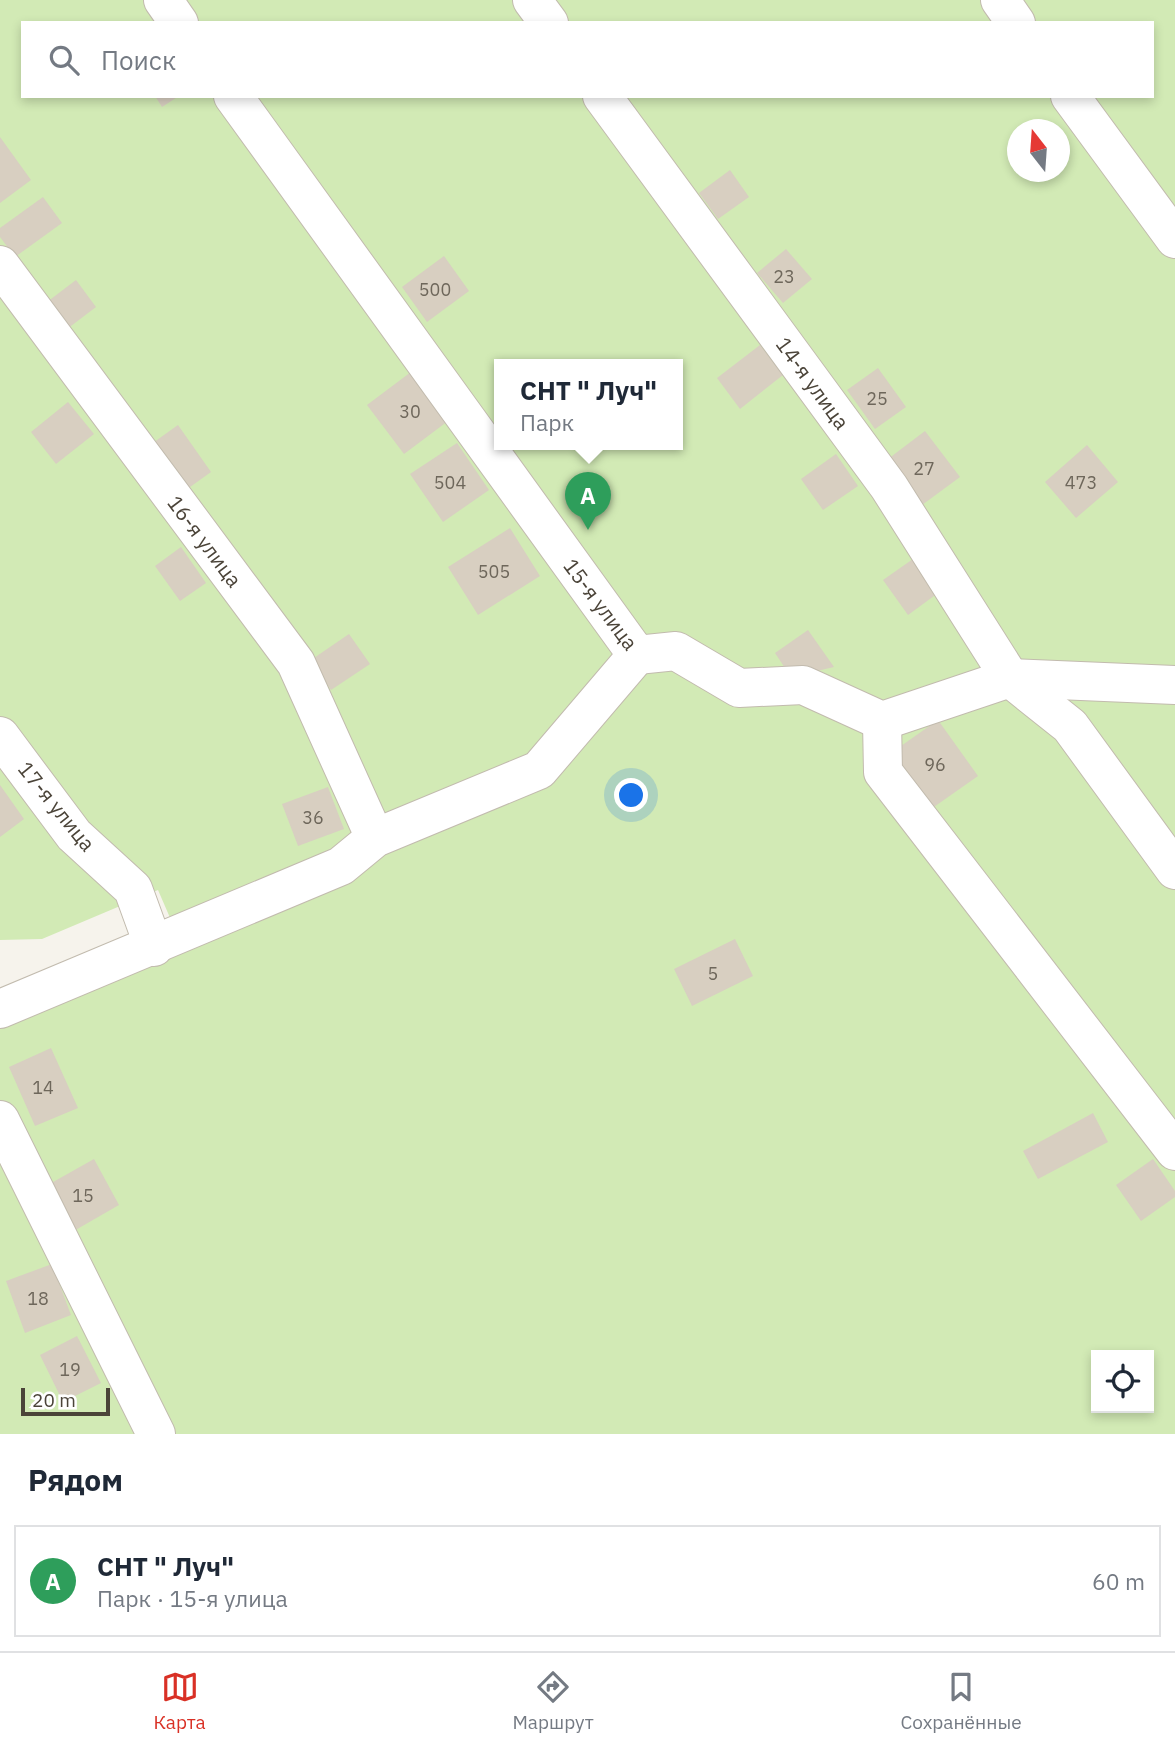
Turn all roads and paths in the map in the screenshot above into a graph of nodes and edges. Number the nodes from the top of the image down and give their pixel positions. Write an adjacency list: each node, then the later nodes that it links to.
1 (163, 0): 4 (street)
2 (532, 0): 5 (street)
3 (1000, 0): 6 (street)
4 (178, 21)
5 (548, 21)
6 (1015, 21)
7 (234, 98): 12 (street, 15-я улица)
8 (604, 98): 13 (street, 14-я улица)
9 (1071, 98): 10 (street)
10 (1175, 239)
11 (0, 265): 17 (street, 16-я улица)
12 (637, 655): 15 (street, 15-я улица); 17 (street)
13 (1010, 678): 14 (street); 15 (street); 18 (street, 14-я улица)
14 (1175, 685)
15 (882, 721): 22 (street)
16 (0, 736): 19 (street, 17-я улица)
17 (375, 838): 19 (street)
18 (1175, 870)
19 (154, 947): 20 (street)
20 (7, 1010)
21 (0, 1120): 23 (street)
22 (1175, 1151)
23 (156, 1434)

